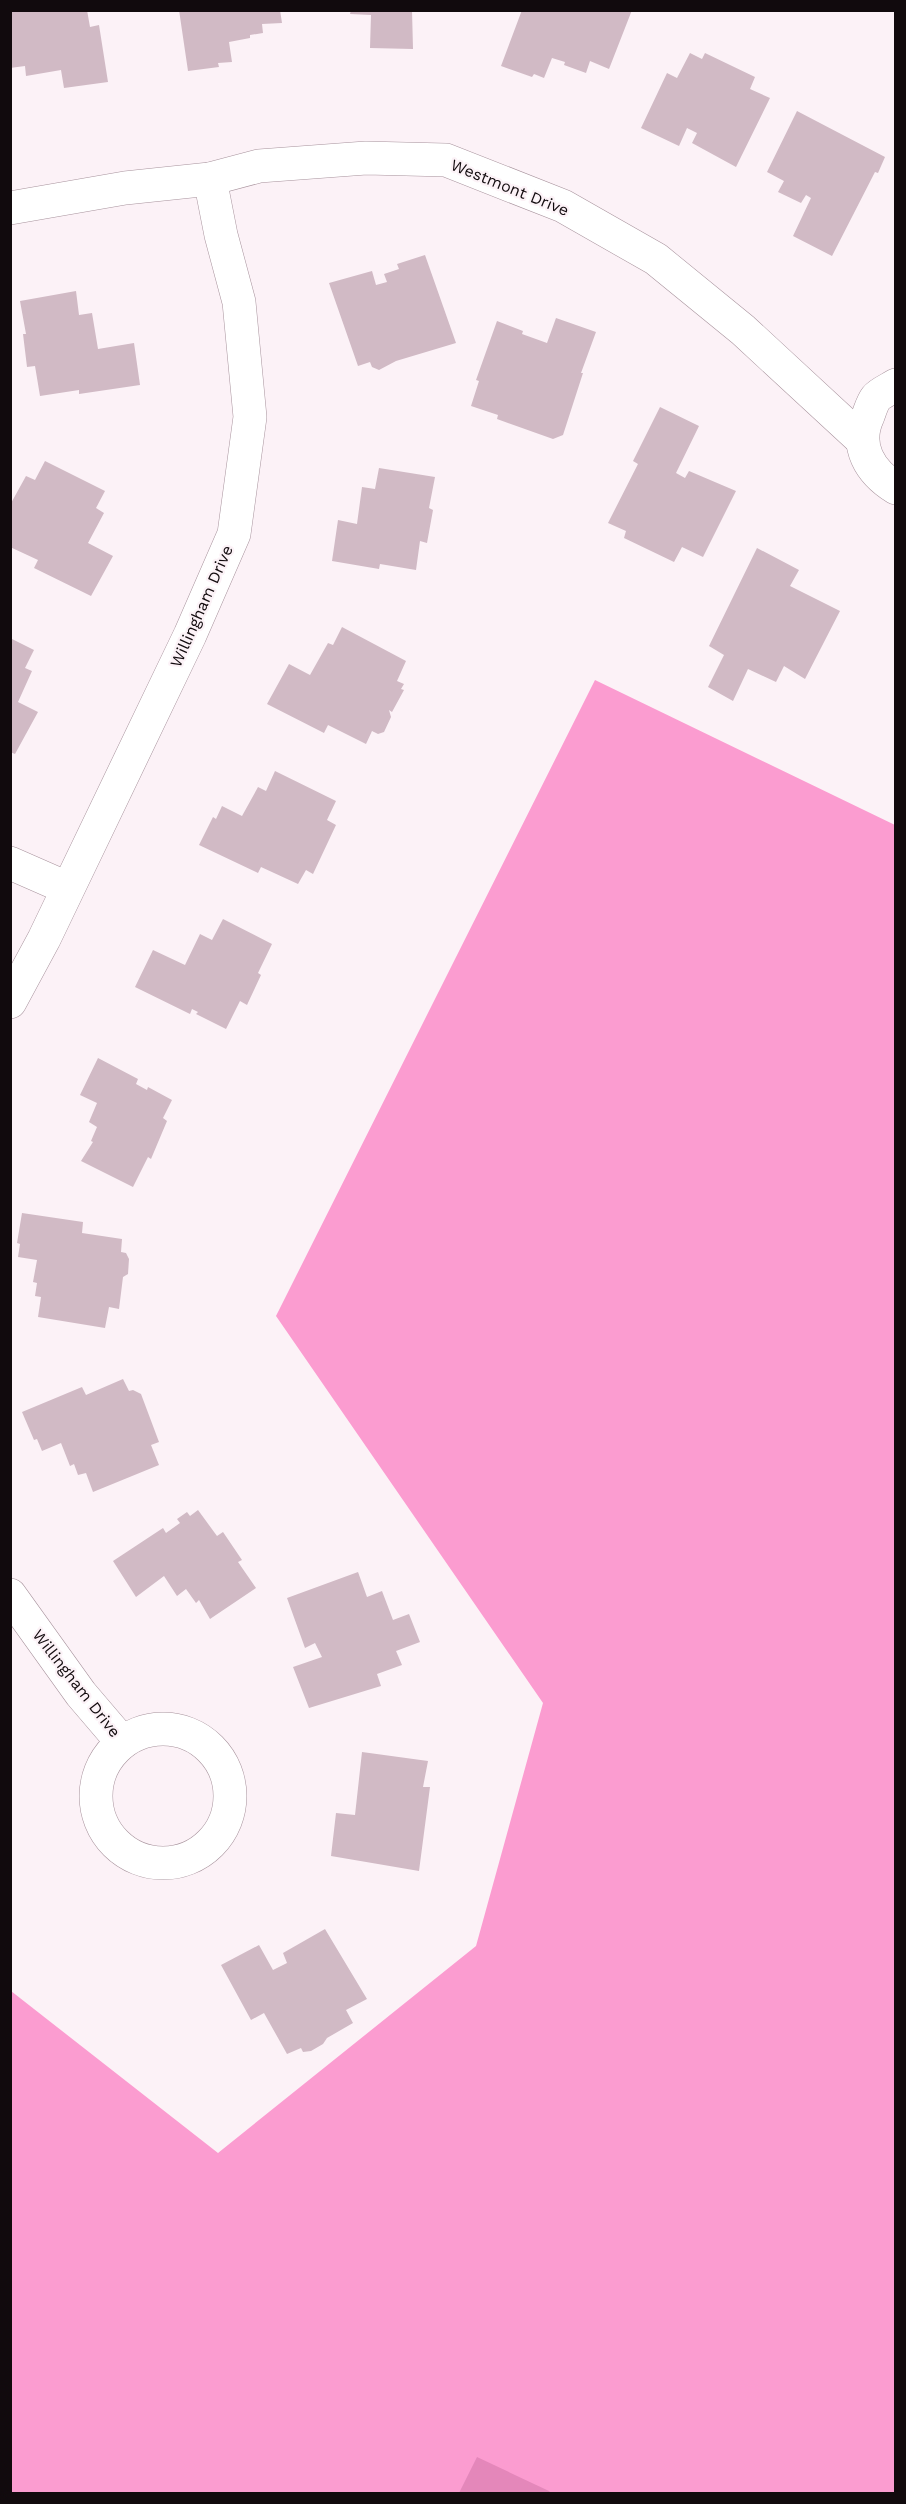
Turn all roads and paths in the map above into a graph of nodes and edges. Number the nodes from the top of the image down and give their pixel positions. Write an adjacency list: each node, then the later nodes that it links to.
1 (210, 179): 2 (street, Westmont Drive); 4 (street, Westmont Drive); 7 (street, Willingham Drive)
2 (10, 208)
3 (896, 385): 4 (street)
4 (862, 440): 5 (street, Westmont Drive)
5 (896, 488)
6 (10, 863): 7 (street)
7 (67, 888): 8 (street, Willingham Drive)
8 (10, 1002)
9 (10, 1595): 10 (street, Willingham Drive)
10 (122, 1742): 10 (street, Willingham Drive)

